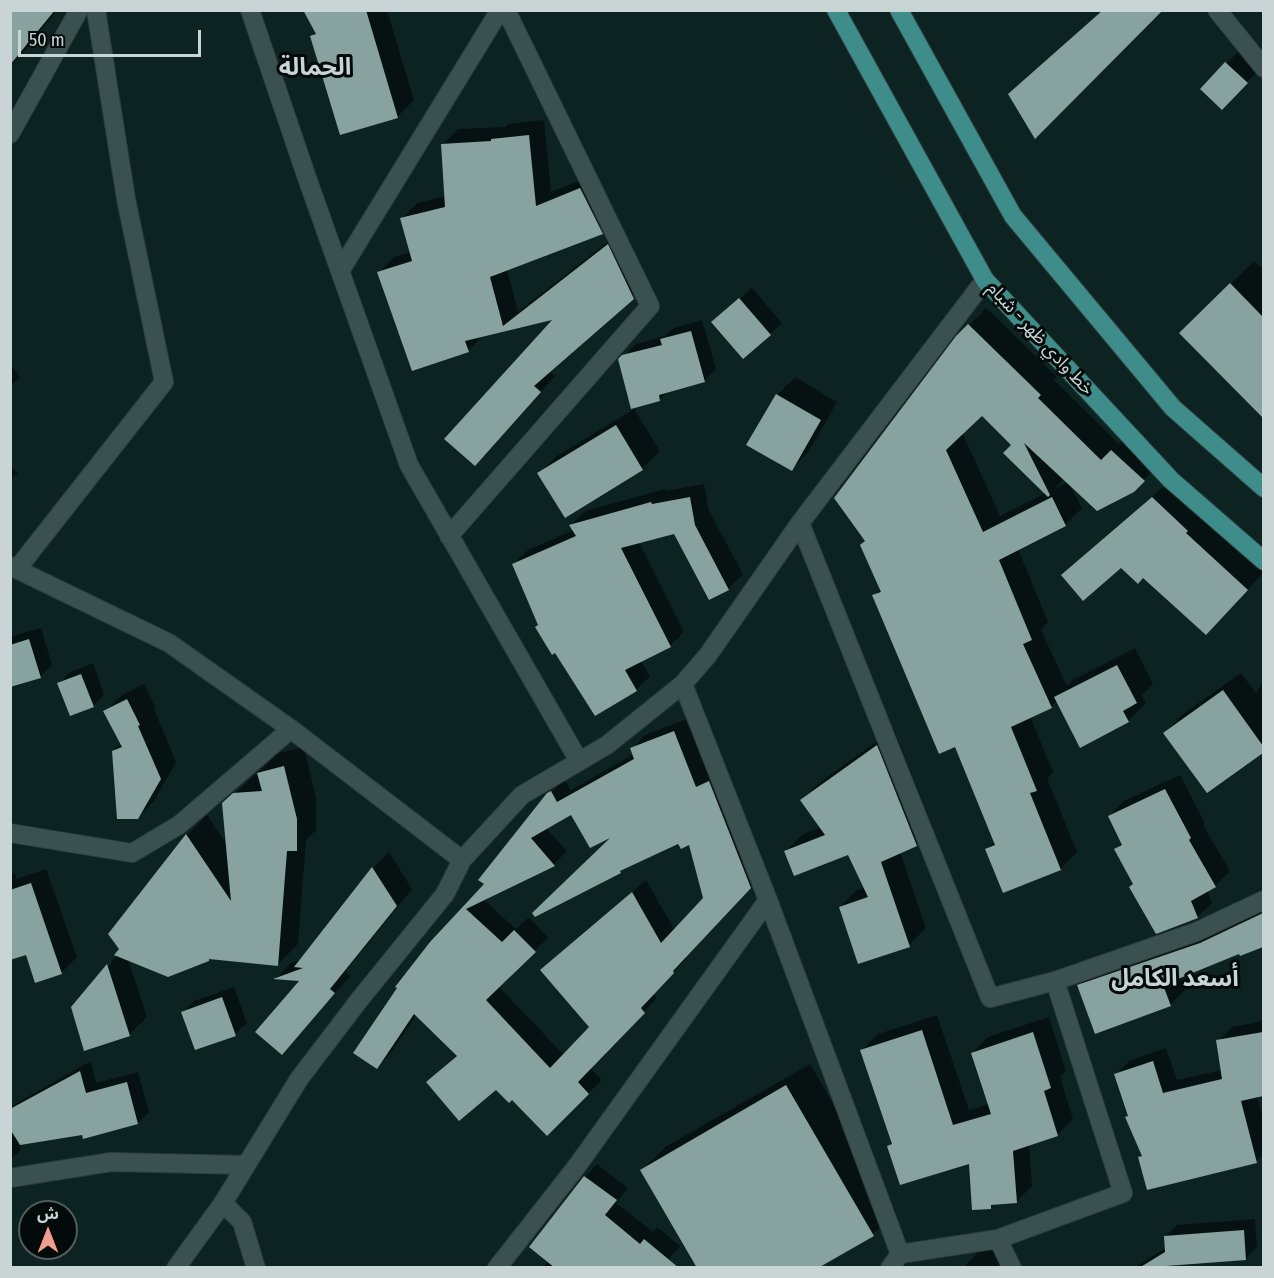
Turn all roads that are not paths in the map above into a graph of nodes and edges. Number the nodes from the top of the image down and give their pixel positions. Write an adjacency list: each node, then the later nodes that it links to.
1 (79, 10): 10 (street)
2 (96, 10): 17 (street)
3 (250, 10): 11 (street)
4 (500, 10): 11 (street)
5 (506, 10): 15 (street)
6 (836, 10): 12 (main road, خط وادي ظهر - شبام)
7 (899, 10): 13 (main road)
8 (1217, 10): 9 (street)
9 (1263, 68)
10 (10, 134)
11 (340, 271): 15 (street)
12 (985, 280): 14 (street); 16 (main road, خط وادي ظهر - شبام)
13 (1263, 488)
14 (801, 523): 18 (street); 25 (street)
15 (449, 536): 20 (street)
16 (1263, 561)
17 (14, 568): 19 (street)
18 (683, 684): 20 (street); 23 (street)
19 (291, 729): 21 (street); 22 (street)
20 (579, 761): 22 (street)
21 (10, 833)
22 (462, 860): 26 (street)
23 (768, 900): 30 (street); 33 (street)
24 (1263, 902): 25 (street)
25 (1056, 981): 29 (street)
26 (245, 1165): 27 (street); 28 (street)
27 (10, 1178)
28 (223, 1203): 31 (street); 32 (street)
29 (998, 1239): 30 (street); 34 (street)
30 (895, 1261)
31 (176, 1268)
32 (256, 1268)
33 (497, 1268)
34 (1012, 1268)

